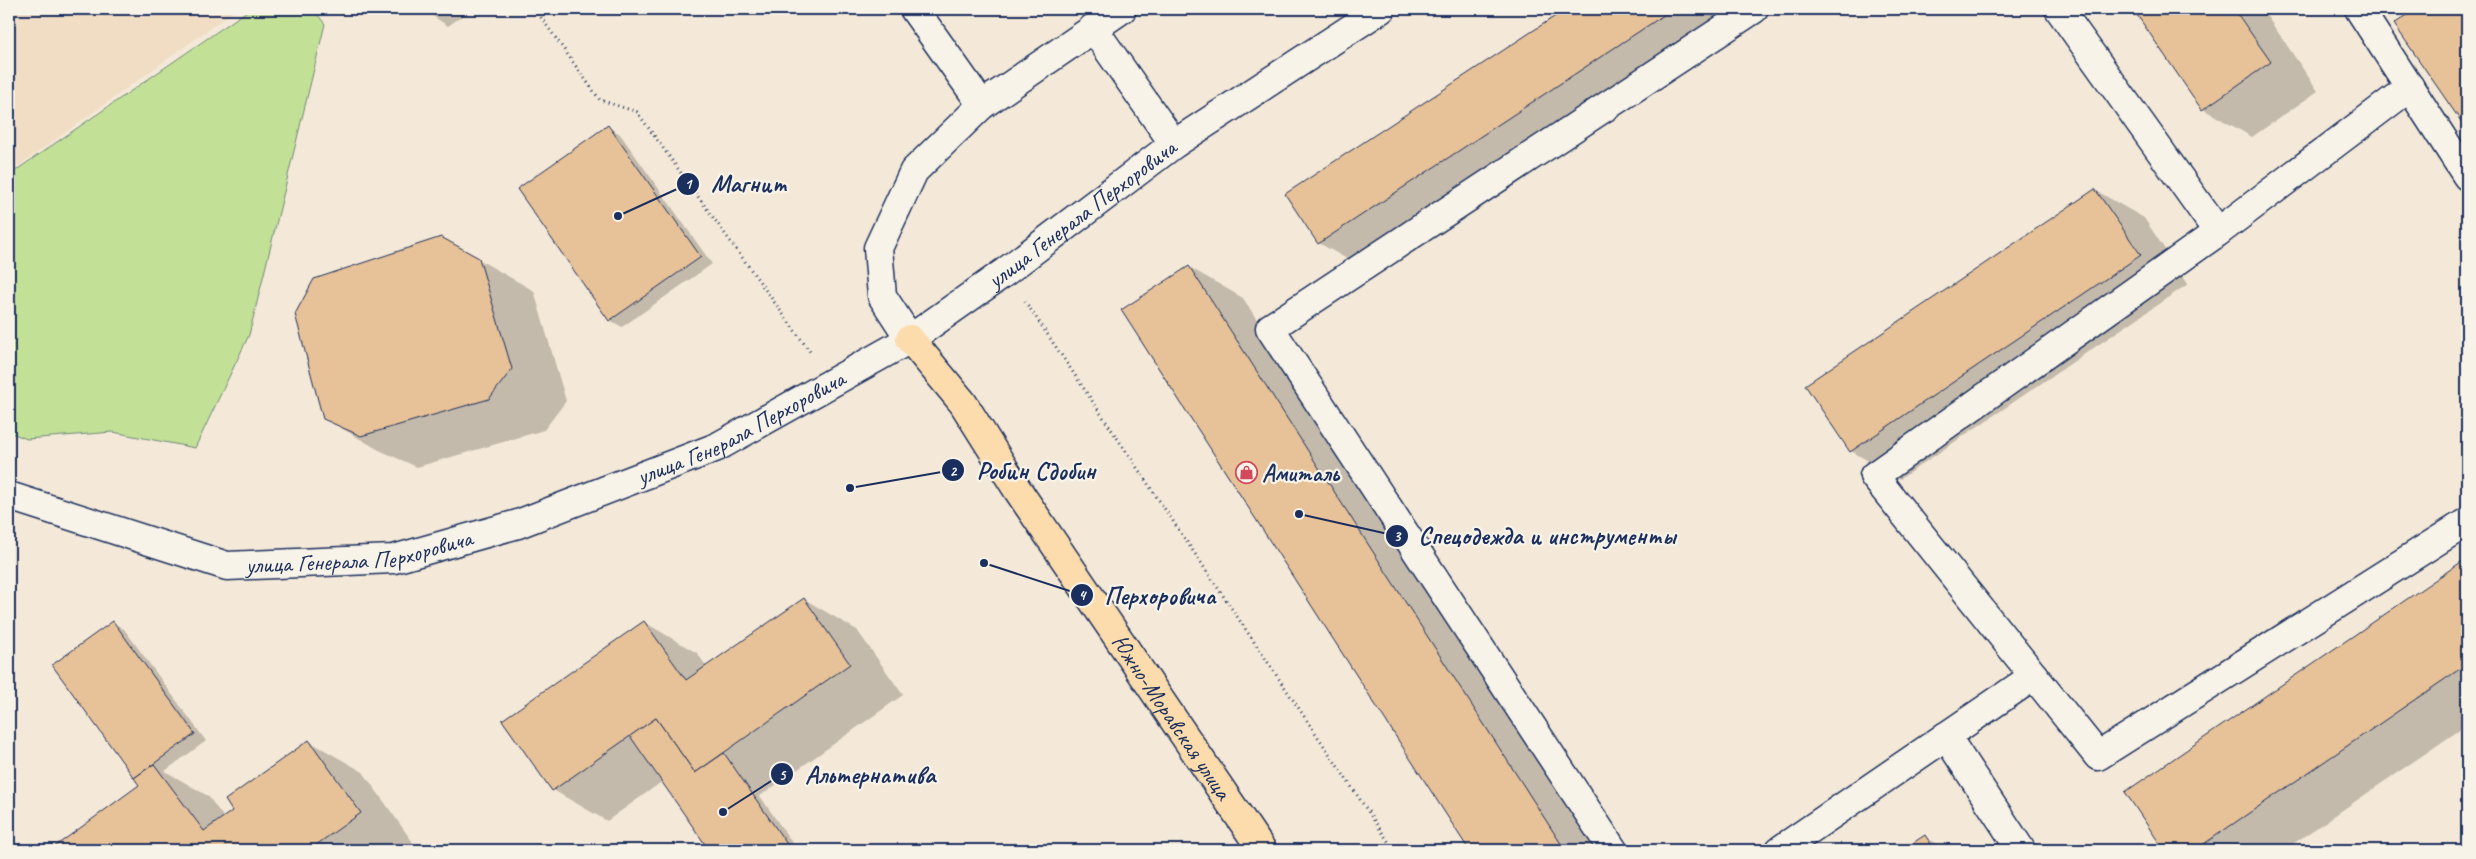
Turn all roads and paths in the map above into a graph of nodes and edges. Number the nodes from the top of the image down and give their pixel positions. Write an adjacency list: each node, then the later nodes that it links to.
1 (535, 9): 16 (path)
2 (914, 9): 10 (street)
3 (1122, 9): 8 (street)
4 (1381, 9): 11 (street, улица Генерала Перхоровича)
5 (1754, 9): 23 (street)
6 (2059, 9): 13 (street)
7 (2359, 9): 9 (street)
8 (1093, 28): 10 (street); 11 (street)
9 (2410, 88): 12 (street); 13 (street)
10 (982, 105): 15 (street)
11 (1174, 144): 14 (street, улица Генерала Перхоровича)
12 (2467, 176)
13 (2218, 232): 19 (street)
14 (1005, 272): 15 (street, улица Генерала Перхоровича); 22 (path)
15 (910, 339): 16 (street, улица Генерала Перхоровича); 21 (main road, Южно-Моравская улица)
16 (832, 381): 17 (street, улица Генерала Перхоровича)
17 (9, 496)
18 (2467, 522): 19 (street)
19 (2034, 676): 20 (street)
20 (1946, 736): 24 (street); 25 (street)
21 (1262, 850)
22 (1394, 850)
23 (1613, 850)
24 (1780, 850)
25 (2021, 850)

